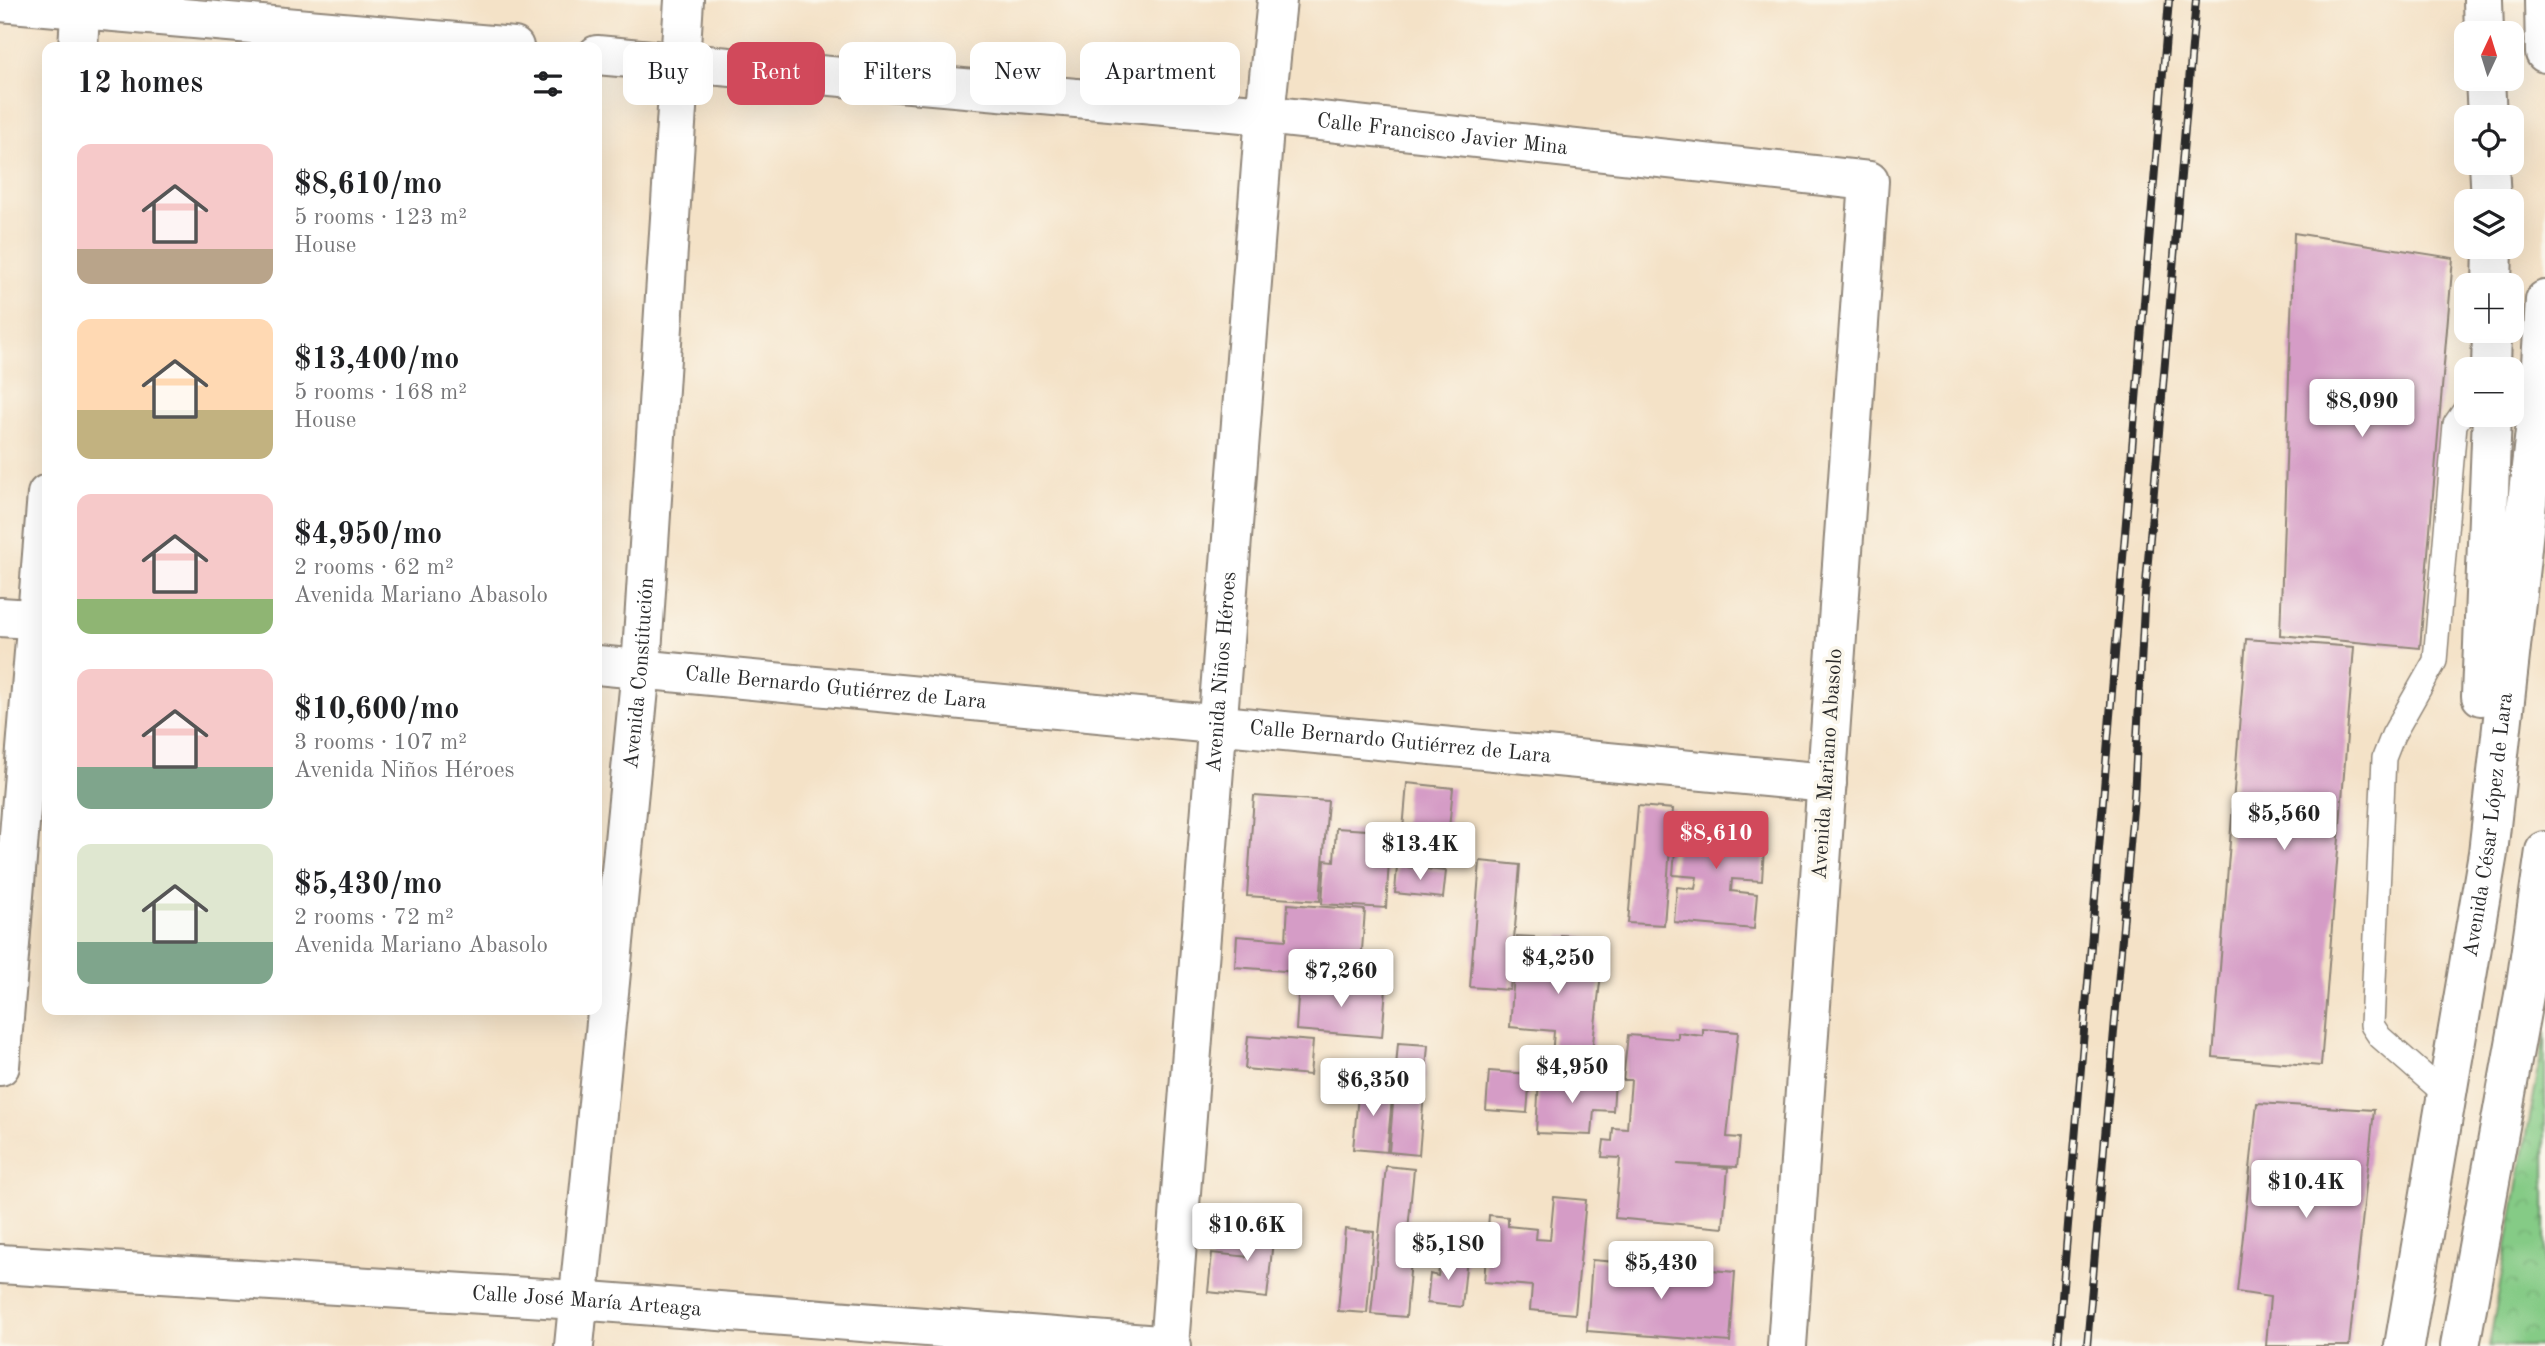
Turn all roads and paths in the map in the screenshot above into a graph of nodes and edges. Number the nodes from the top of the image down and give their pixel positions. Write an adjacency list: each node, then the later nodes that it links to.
1 (684, 0): 10 (street, Avenida Constitución)
2 (1277, 0): 16 (street, Avenida Niños Héroes)
3 (2483, 0): 7 (street)
4 (2544, 0): 11 (street)
5 (0, 2): 6 (street)
6 (80, 5): 8 (street); 9 (street)
7 (2484, 21)
8 (78, 42)
9 (462, 42)
10 (681, 42)
11 (2545, 53)
12 (602, 55): 13 (street, Calle Francisco Javier Mina)
13 (623, 57)
14 (713, 65): 16 (street, Calle Francisco Javier Mina)
15 (676, 105): 25 (street, Avenida Constitución)
16 (1265, 115): 17 (street, Calle Francisco Javier Mina); 26 (street, Avenida Niños Héroes)
17 (1869, 181): 28 (street, Avenida Mariano Abasolo)
18 (2545, 300): 27 (street, Avenida César López de Lara)
19 (2455, 427): 31 (lane)
20 (2491, 427): 27 (street)
21 (0, 617): 22 (street)
22 (42, 620)
23 (42, 630): 30 (street)
24 (602, 665): 25 (street, Calle Bernardo Gutiérrez de Lara)
25 (641, 669): 26 (street, Calle Bernardo Gutiérrez de Lara); 33 (street, Avenida Constitución)
26 (1216, 726): 28 (street, Calle Bernardo Gutiérrez de Lara); 35 (street, Avenida Niños Héroes)
27 (2497, 780): 31 (street, Avenida César López de Lara)
28 (1827, 783): 36 (street, Avenida Mariano Abasolo)
29 (2545, 851): 38 (street)
30 (0, 1066)
31 (2446, 1095): 37 (street, Avenida César López de Lara)
32 (0, 1264): 33 (street, Calle José María Arteaga)
33 (577, 1300): 34 (street, Avenida Constitución); 35 (street, Calle José María Arteaga)
34 (574, 1346)
35 (1170, 1346)
36 (1787, 1346)
37 (2404, 1346)
38 (2460, 1346)

